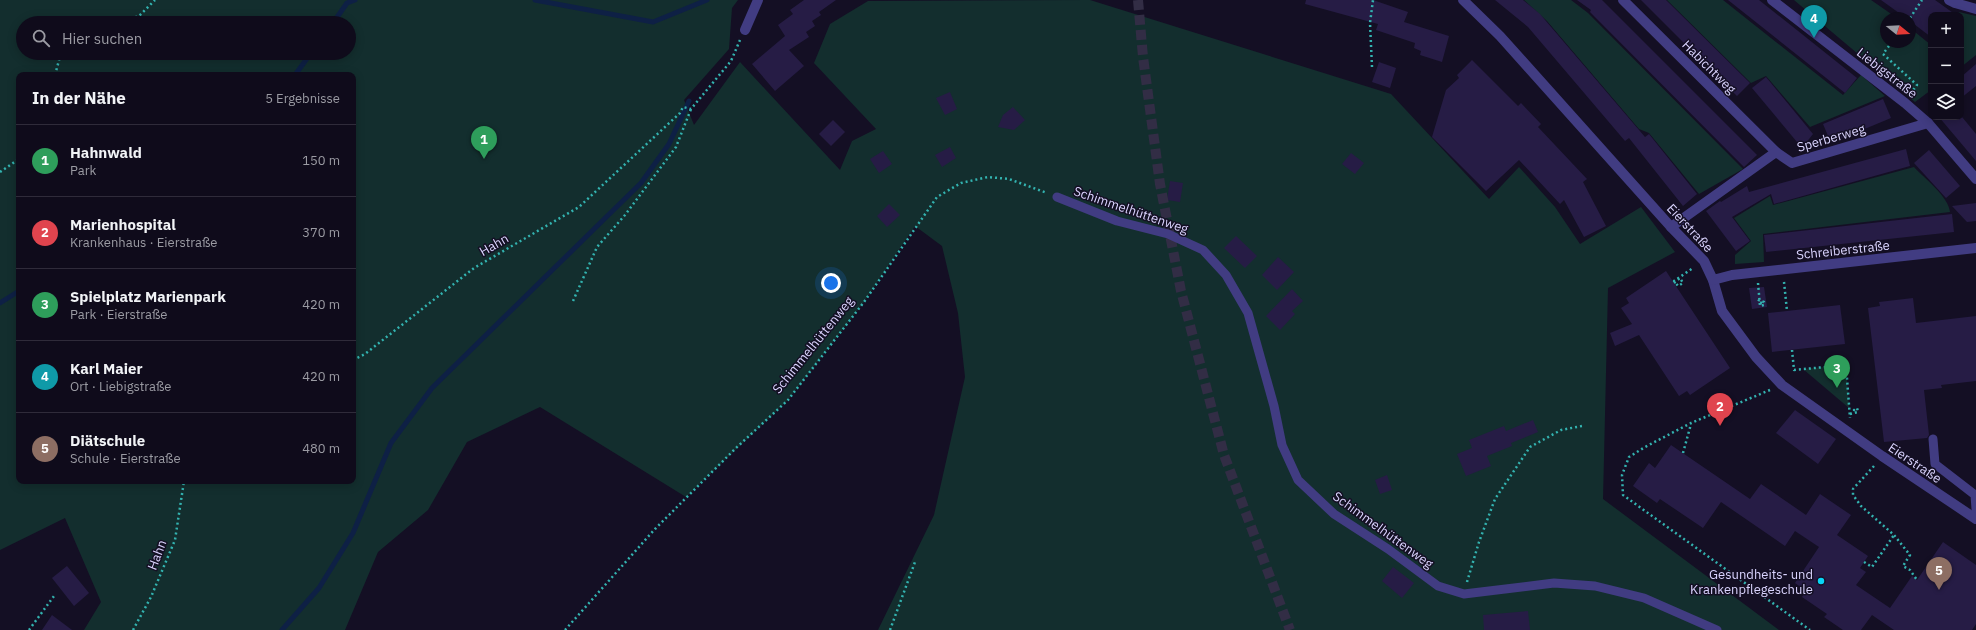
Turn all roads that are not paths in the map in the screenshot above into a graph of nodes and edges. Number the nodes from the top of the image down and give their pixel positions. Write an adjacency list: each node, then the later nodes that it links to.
1 (758, 0): 7 (street)
2 (1463, 0): 12 (street, Eierstraße)
3 (1623, 0): 9 (street, Habichtweg)
4 (1772, 0): 8 (street, Liebigstraße)
5 (1949, 0): 6 (street)
6 (1976, 8)
7 (745, 30)
8 (1928, 123): 9 (street, Sperberweg); 10 (street, Liebigstraße)
9 (1776, 152): 12 (street)
10 (1976, 179)
11 (1057, 197): 18 (lane, Schimmelhüttenweg)
12 (1671, 227): 14 (street, Eierstraße)
13 (1976, 248): 14 (street, Schreiberstraße)
14 (1713, 280): 17 (street, Eierstraße)
15 (1933, 439): 16 (lane)
16 (1976, 509)
17 (1976, 519)
18 (1717, 630)

